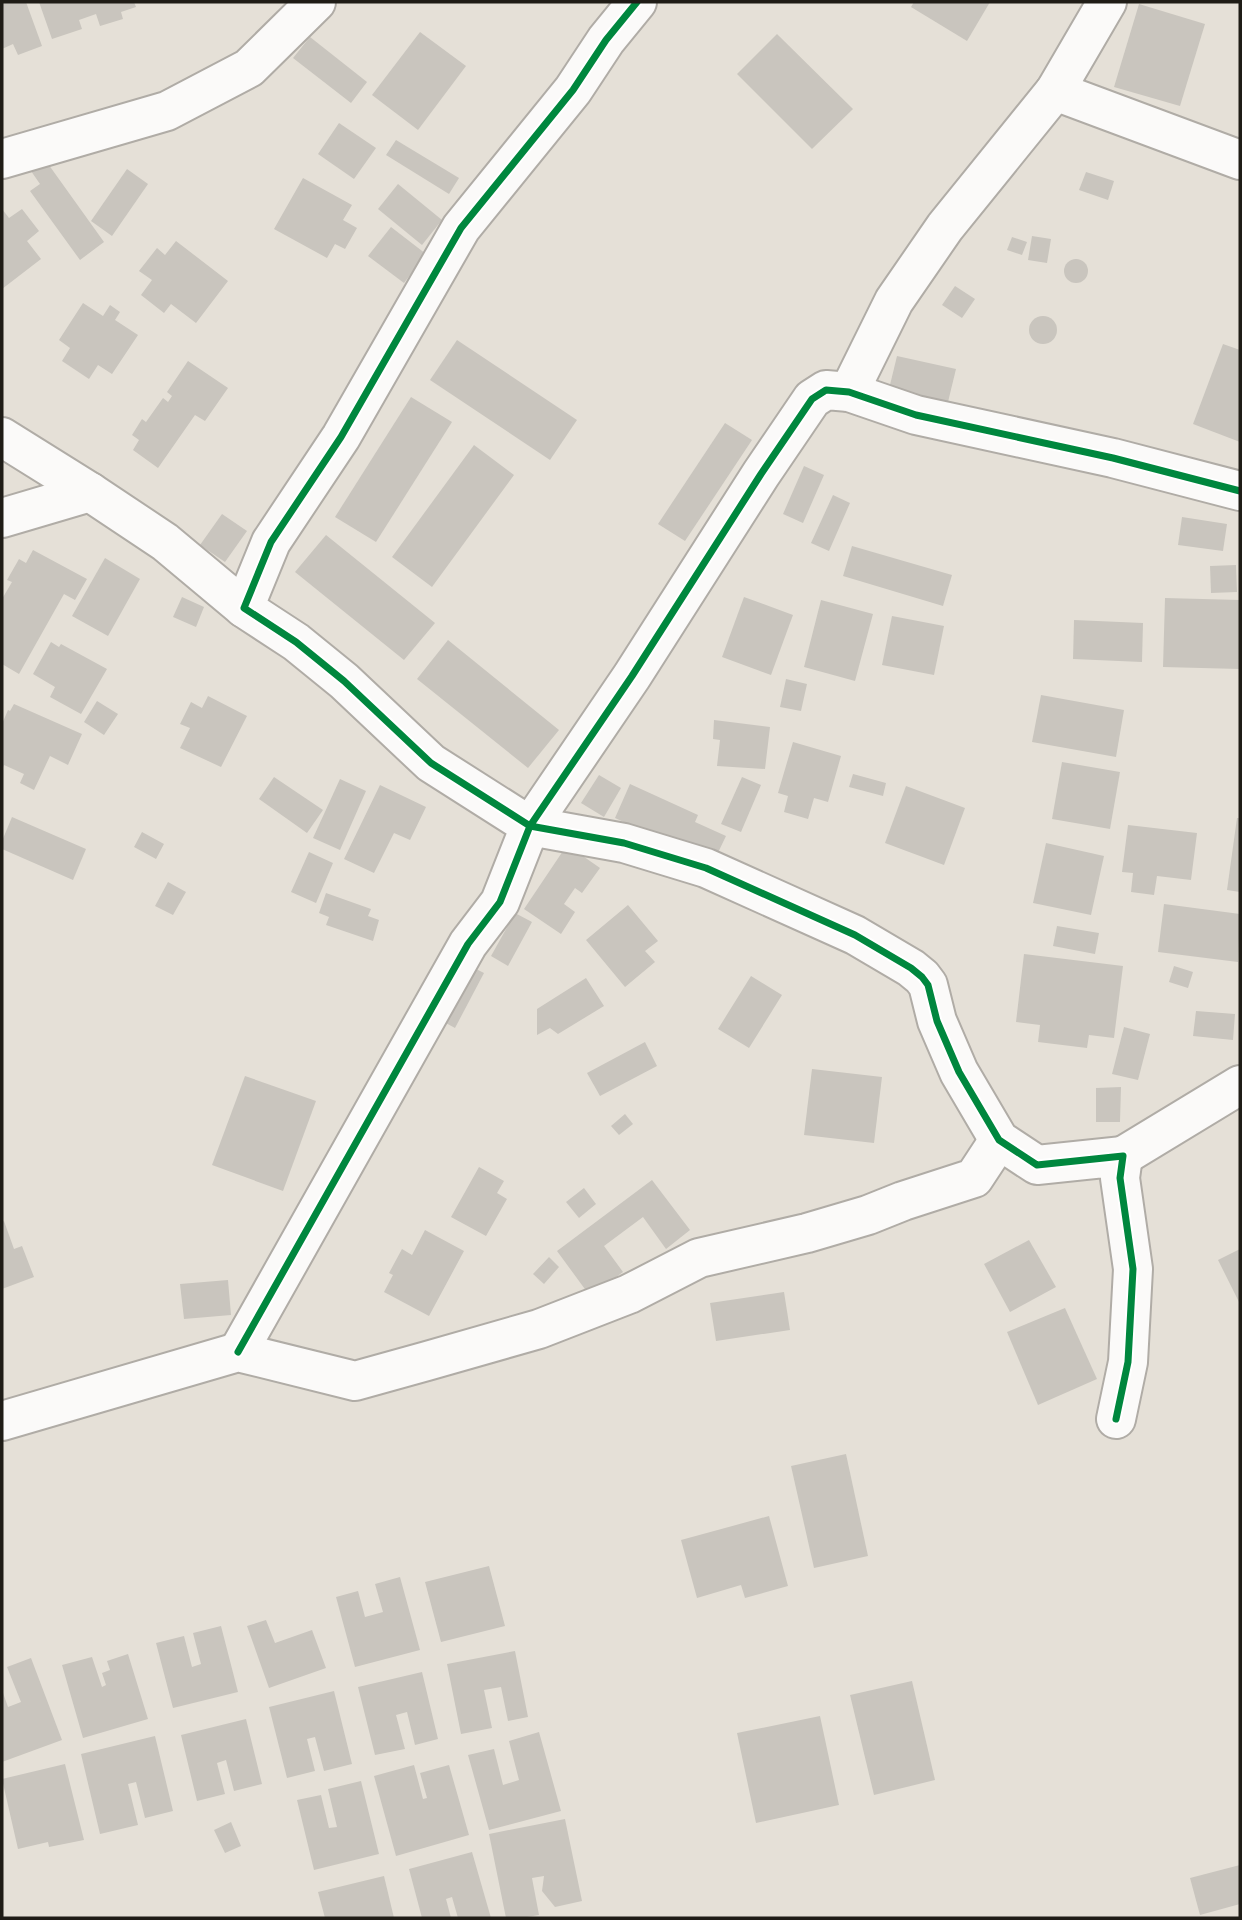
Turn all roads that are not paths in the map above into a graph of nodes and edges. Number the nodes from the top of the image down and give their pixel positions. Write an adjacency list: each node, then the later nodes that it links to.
1 (316, 2): 5 (street)
2 (637, 2): 12 (street)
3 (1107, 2): 4 (street)
4 (1055, 91): 6 (street); 7 (street)
5 (2, 159)
6 (1240, 160)
7 (849, 392): 9 (street); 13 (street)
8 (2, 437): 10 (street)
9 (1240, 491)
10 (90, 492): 11 (street); 12 (street)
11 (2, 517)
12 (244, 608): 13 (street)
13 (530, 826): 15 (street); 17 (street)
14 (1240, 1085): 16 (street)
15 (999, 1140): 16 (street); 17 (street)
16 (1123, 1156): 18 (street)
17 (238, 1352): 19 (street)
18 (1116, 1419)
19 (2, 1421)

